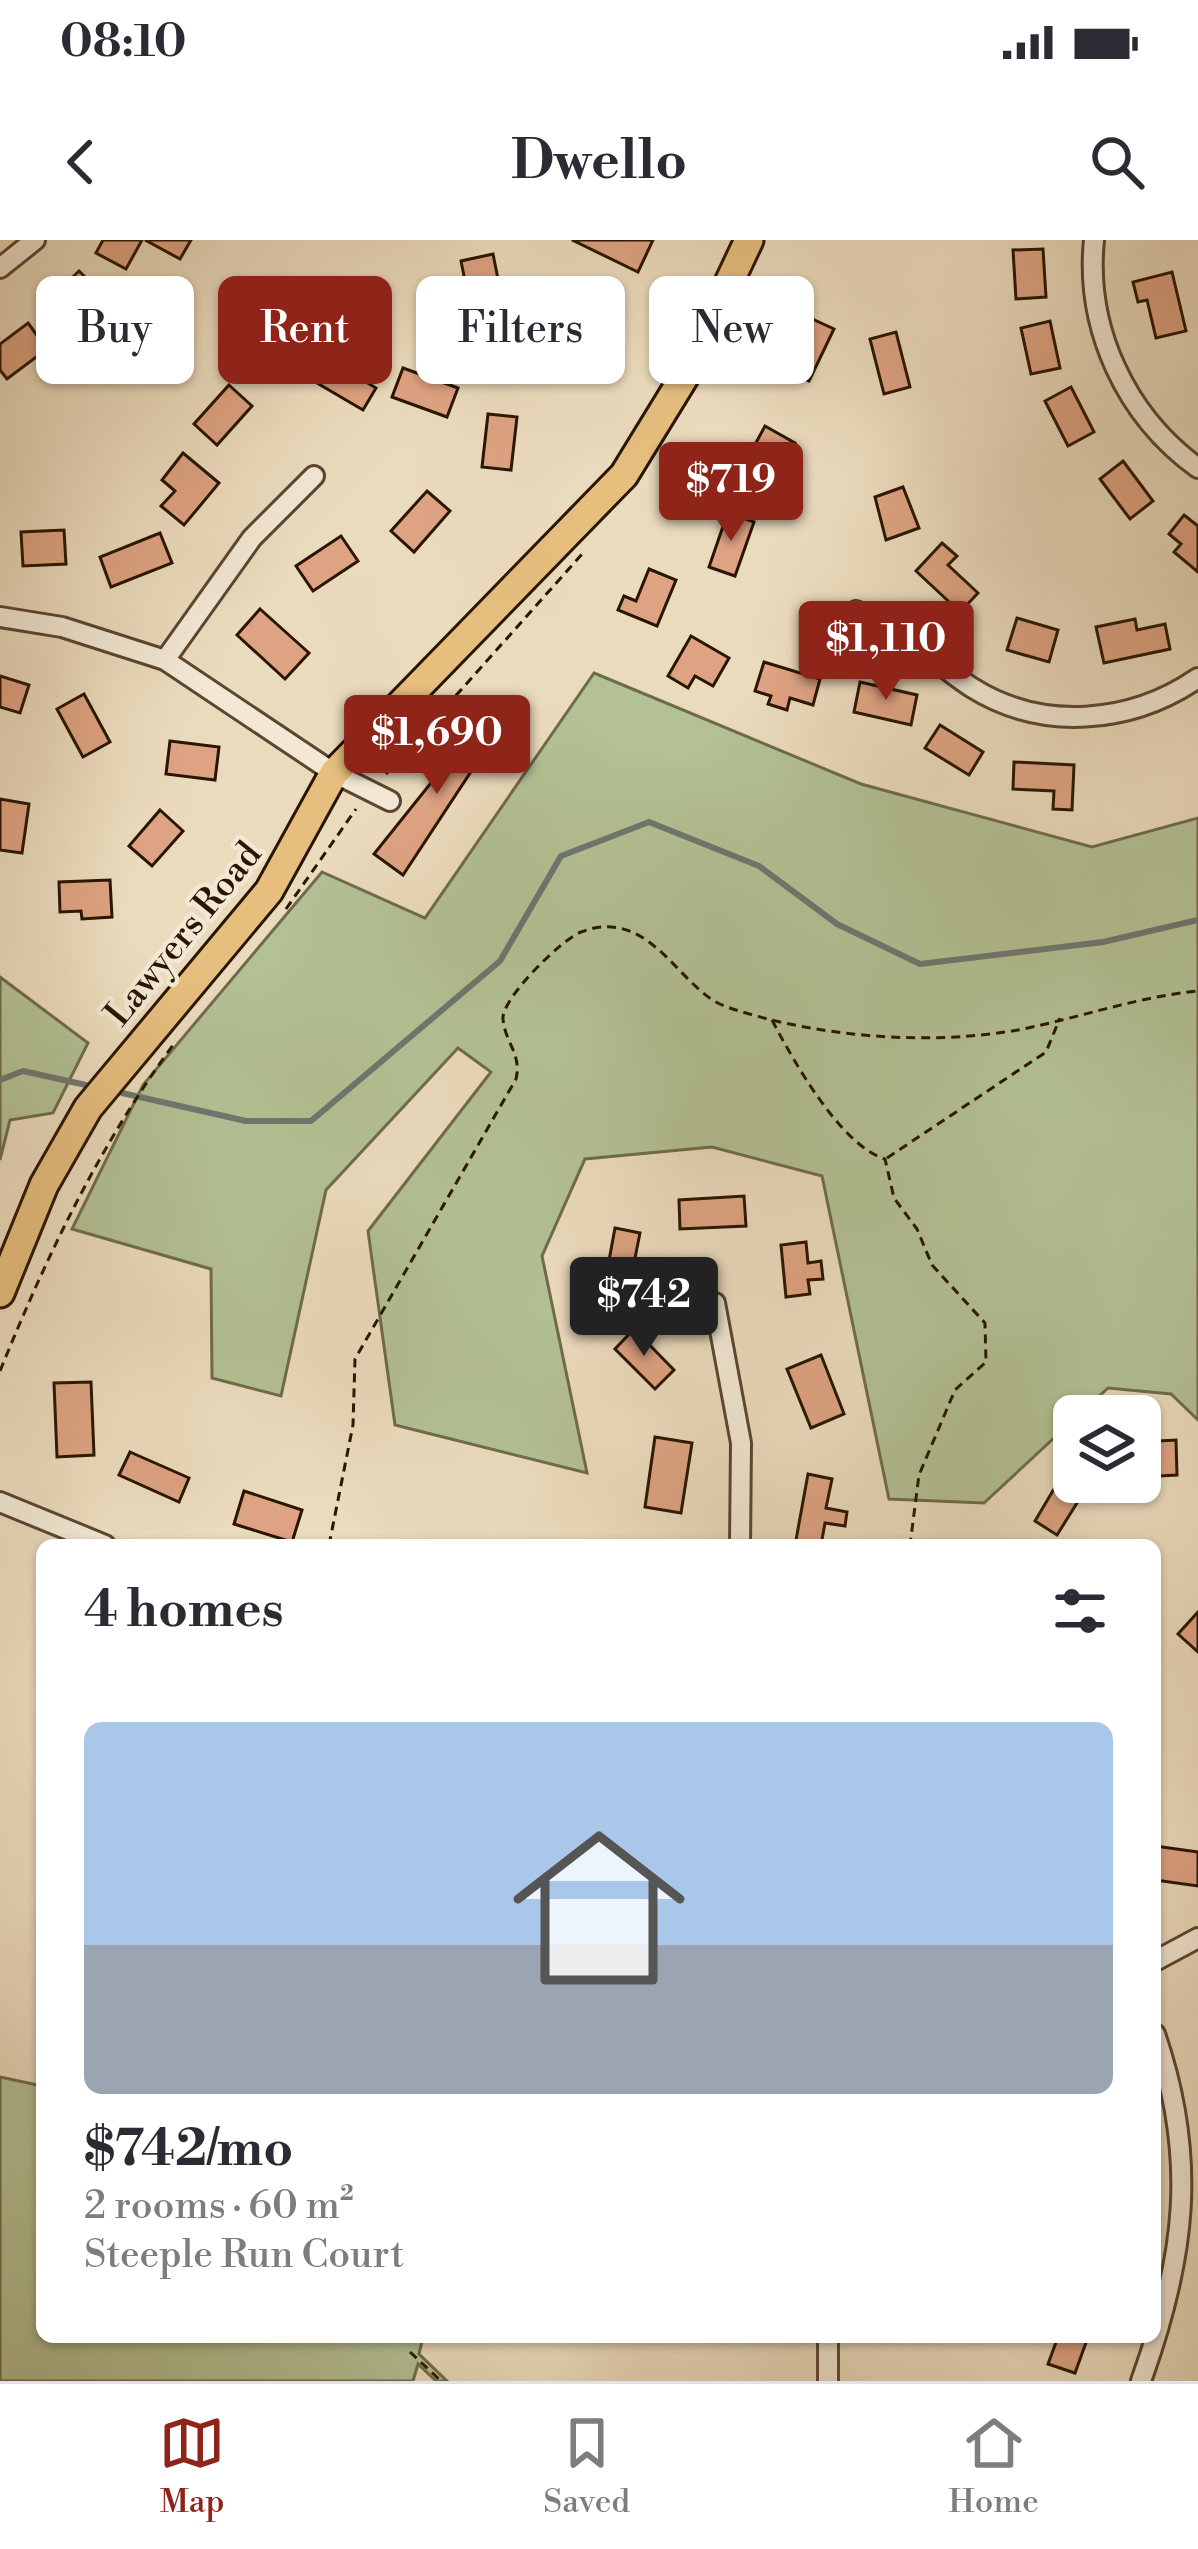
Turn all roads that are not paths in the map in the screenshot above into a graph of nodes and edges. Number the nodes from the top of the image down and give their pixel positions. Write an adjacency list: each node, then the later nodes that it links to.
1 (34, 240): 4 (street)
2 (749, 240): 11 (main road, Lawyers Road)
3 (1094, 240): 5 (street)
4 (0, 268)
5 (1198, 468)
6 (314, 476): 9 (street)
7 (856, 611): 10 (street)
8 (0, 617): 9 (street)
9 (165, 660): 11 (street)
10 (1198, 678)
11 (334, 773): 12 (street); 13 (main road, Lawyers Road)
12 (390, 801)
13 (9, 1249): 14 (main road, Lawyers Road)
14 (0, 1293)
15 (716, 1303): 18 (street)
16 (0, 1502): 17 (street)
17 (90, 1539)
18 (740, 1539)
19 (1198, 1937): 20 (street)
20 (1161, 1958)
21 (1161, 2053): 22 (street)
22 (1161, 2319)
23 (828, 2343): 25 (street)
24 (1153, 2343): 26 (street)
25 (828, 2381)
26 (1141, 2381)

